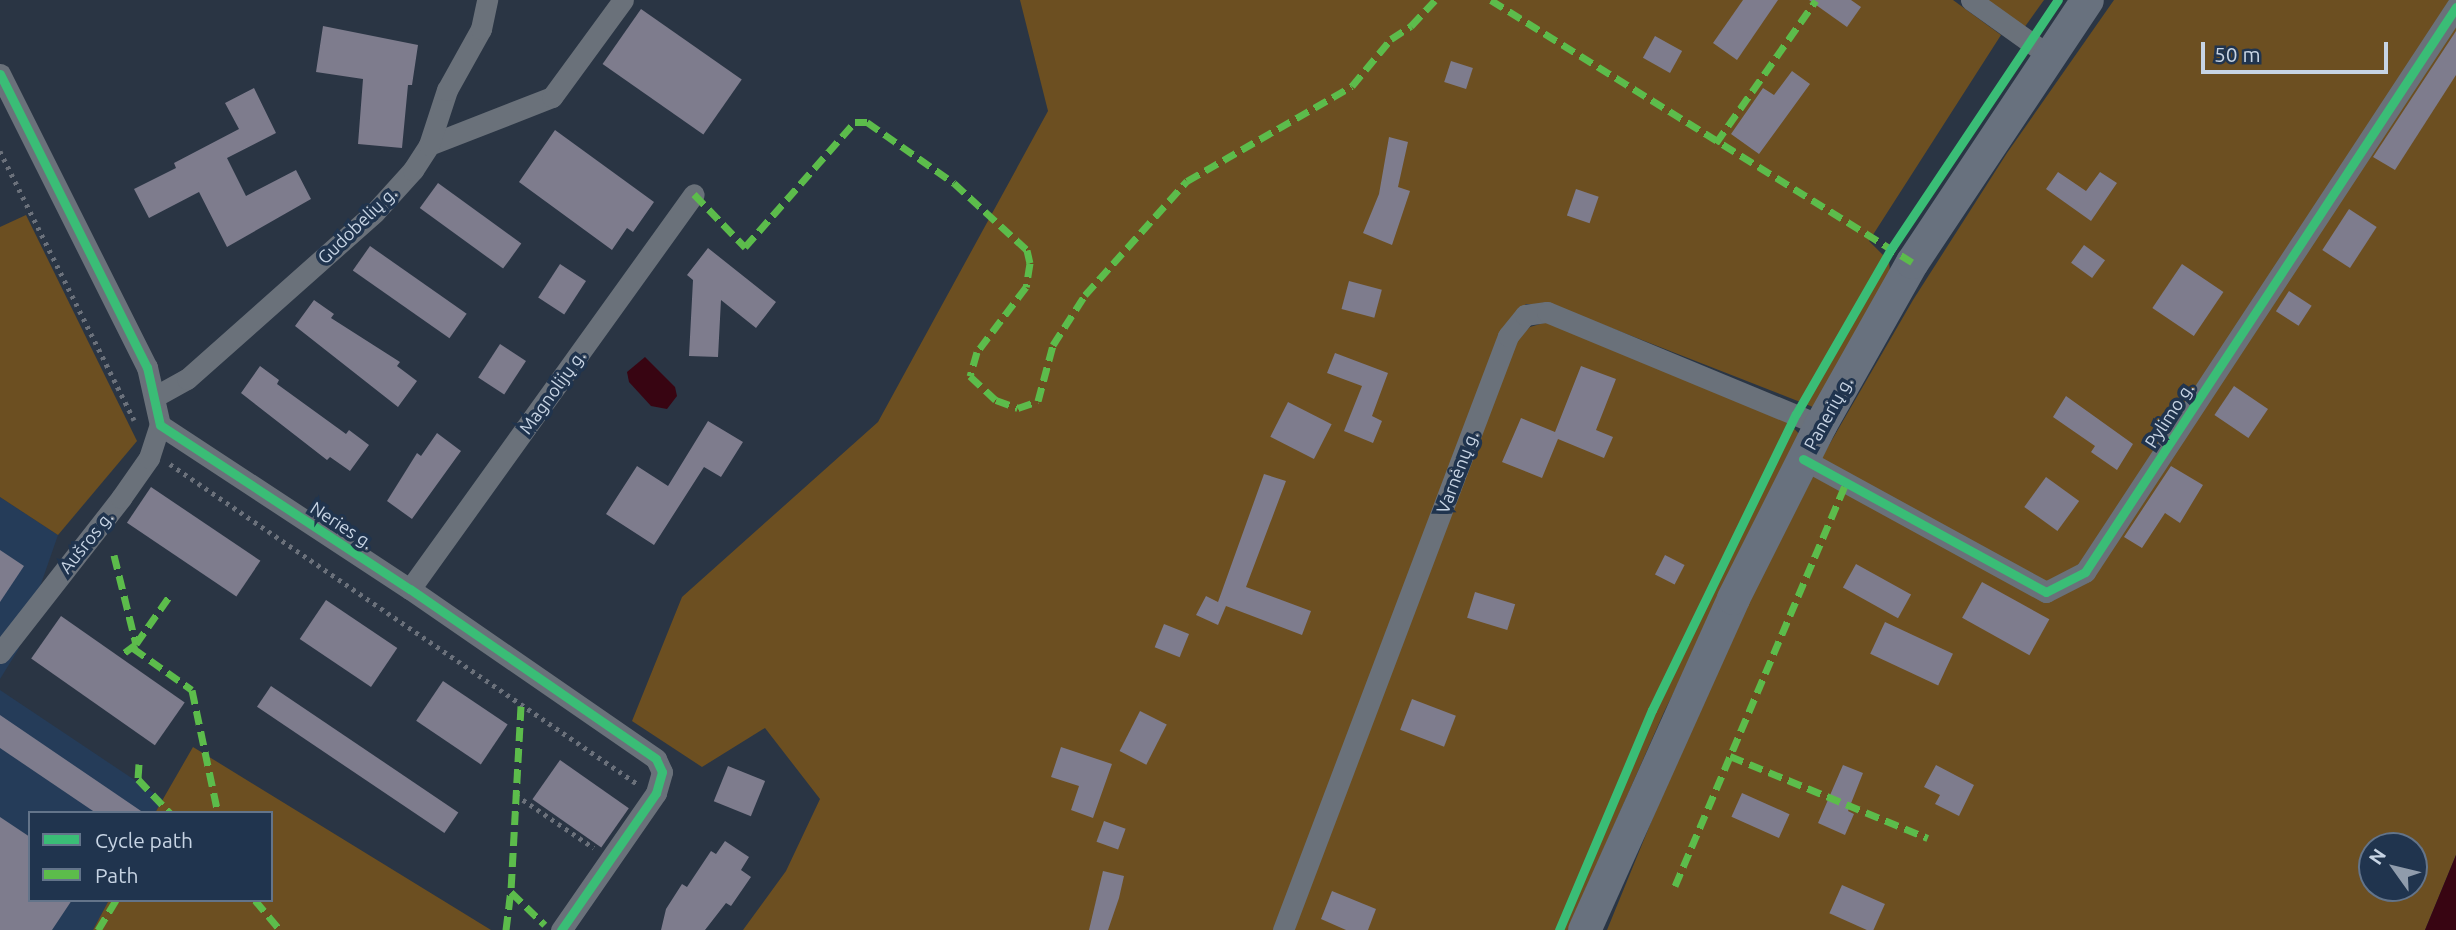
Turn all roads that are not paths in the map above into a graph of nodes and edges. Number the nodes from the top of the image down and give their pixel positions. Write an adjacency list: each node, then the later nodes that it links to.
1 (487, 0): 8 (street, Gudobelių g.)
2 (624, 0): 8 (street)
3 (1971, 0): 6 (street)
4 (2087, 0): 6 (main road, Panerių g.)
5 (2456, 7): 13 (street, Pylimo g.)
6 (2048, 55): 12 (main road, Panerių g.)
7 (0, 74): 10 (street)
8 (429, 145): 10 (street, Gudobelių g.)
9 (694, 194): 14 (street, Magnolijų g.)
10 (156, 396): 11 (street)
11 (160, 425): 14 (street, Neries g.); 15 (street, Aušros g.)
12 (1820, 425): 13 (main road, Panerių g.); 17 (street, Varnėnų g.)
13 (1803, 459): 18 (main road, Panerių g.)
14 (410, 589): 16 (street, Neries g.)
15 (0, 653)
16 (561, 930)
17 (1283, 930)
18 (1584, 930)

